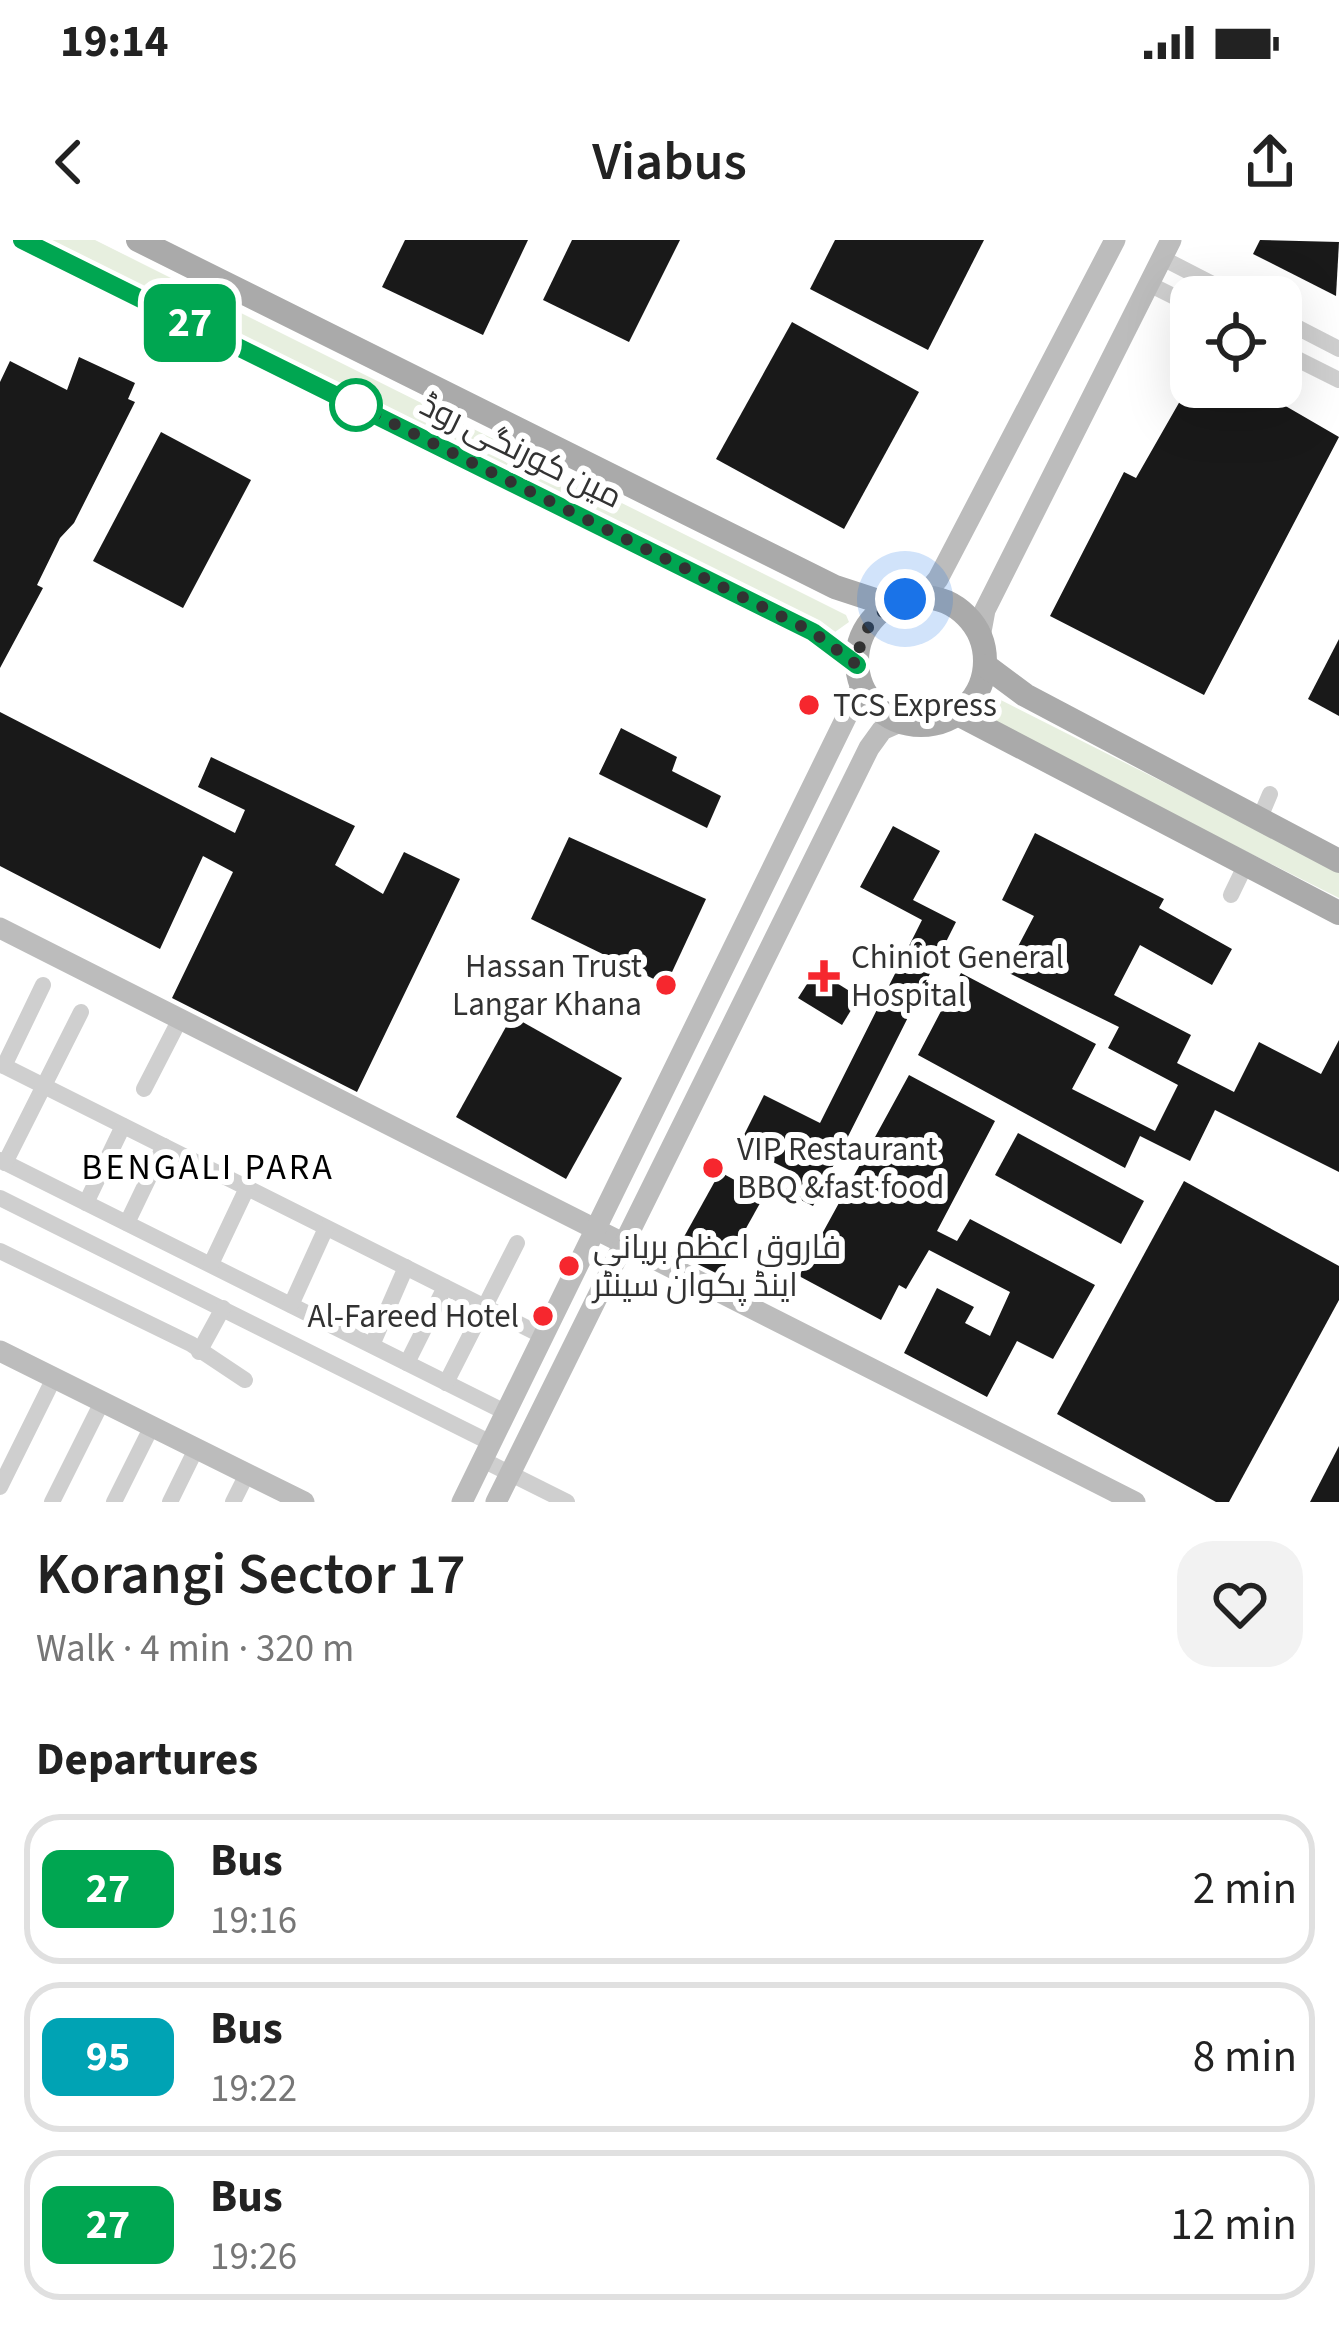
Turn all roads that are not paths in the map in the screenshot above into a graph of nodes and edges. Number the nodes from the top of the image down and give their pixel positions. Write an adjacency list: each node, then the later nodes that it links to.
1 (22, 240): 18 (main road, مین کورنگی روڈ)
2 (138, 240): 15 (main road, مین کورنگی روڈ)
3 (1115, 240): 14 (street)
4 (1167, 249): 5 (street); 6 (street)
5 (1207, 276)
6 (1149, 284): 7 (street); 16 (street)
7 (1170, 294)
8 (1302, 330): 9 (street)
9 (1306, 332): 10 (street); 11 (street)
10 (1302, 337)
11 (1339, 349)
12 (1302, 362): 13 (street)
13 (1339, 380)
14 (922, 598): 15 (main road); 16 (main road)
15 (890, 605): 18 (main road)
16 (980, 637): 17 (main road)
17 (986, 666): 19 (main road); 22 (main road)
18 (859, 676): 20 (main road); 42 (street)
19 (958, 714): 20 (main road); 24 (main road)
20 (900, 722): 44 (street)
21 (1270, 794): 22 (street)
22 (1259, 820): 23 (main road)
23 (1339, 861)
24 (1245, 866): 25 (street); 26 (main road)
25 (1231, 895)
26 (1339, 914)
27 (0, 928): 30 (street)
28 (43, 985): 31 (street)
29 (81, 1012): 32 (street)
30 (180, 1019): 33 (street); 42 (street)
31 (2, 1065): 32 (street)
32 (44, 1086): 34 (street); 36 (street)
33 (144, 1089)
34 (123, 1126): 35 (street); 39 (street)
35 (164, 1146): 37 (street); 40 (street)
36 (3, 1161): 39 (street)
37 (247, 1188): 41 (street); 46 (street)
38 (0, 1198): 51 (street)
39 (86, 1203): 40 (street)
40 (127, 1222): 46 (street)
41 (326, 1228): 47 (street); 49 (street)
42 (599, 1229): 44 (street); 52 (street)
43 (517, 1243): 50 (street)
44 (625, 1243): 65 (street); 76 (street)
45 (0, 1251): 54 (street)
46 (211, 1264): 49 (street)
47 (406, 1267): 48 (street); 53 (street)
48 (445, 1287): 50 (street); 56 (street)
49 (291, 1305): 53 (street)
50 (484, 1306): 52 (street); 59 (street)
51 (224, 1308): 54 (street); 64 (street)
52 (545, 1337): 61 (street)
53 (372, 1345): 56 (street)
54 (199, 1352): 58 (street)
55 (3, 1359): 57 (street)
56 (407, 1363): 59 (street)
57 (54, 1378): 60 (street); 67 (street)
58 (245, 1379)
59 (446, 1383): 61 (street)
60 (103, 1402): 62 (street); 68 (street)
61 (507, 1413): 64 (street)
62 (152, 1426): 63 (street); 69 (street)
63 (196, 1449): 66 (street); 70 (street)
64 (487, 1452): 65 (street); 73 (street)
65 (510, 1473): 74 (street); 75 (street)
66 (247, 1474): 71 (street); 72 (street)
67 (0, 1487)
68 (52, 1502)
69 (113, 1502)
70 (170, 1502)
71 (233, 1502)
72 (304, 1502)
73 (462, 1502)
74 (496, 1502)
75 (567, 1502)
76 (1135, 1502)

